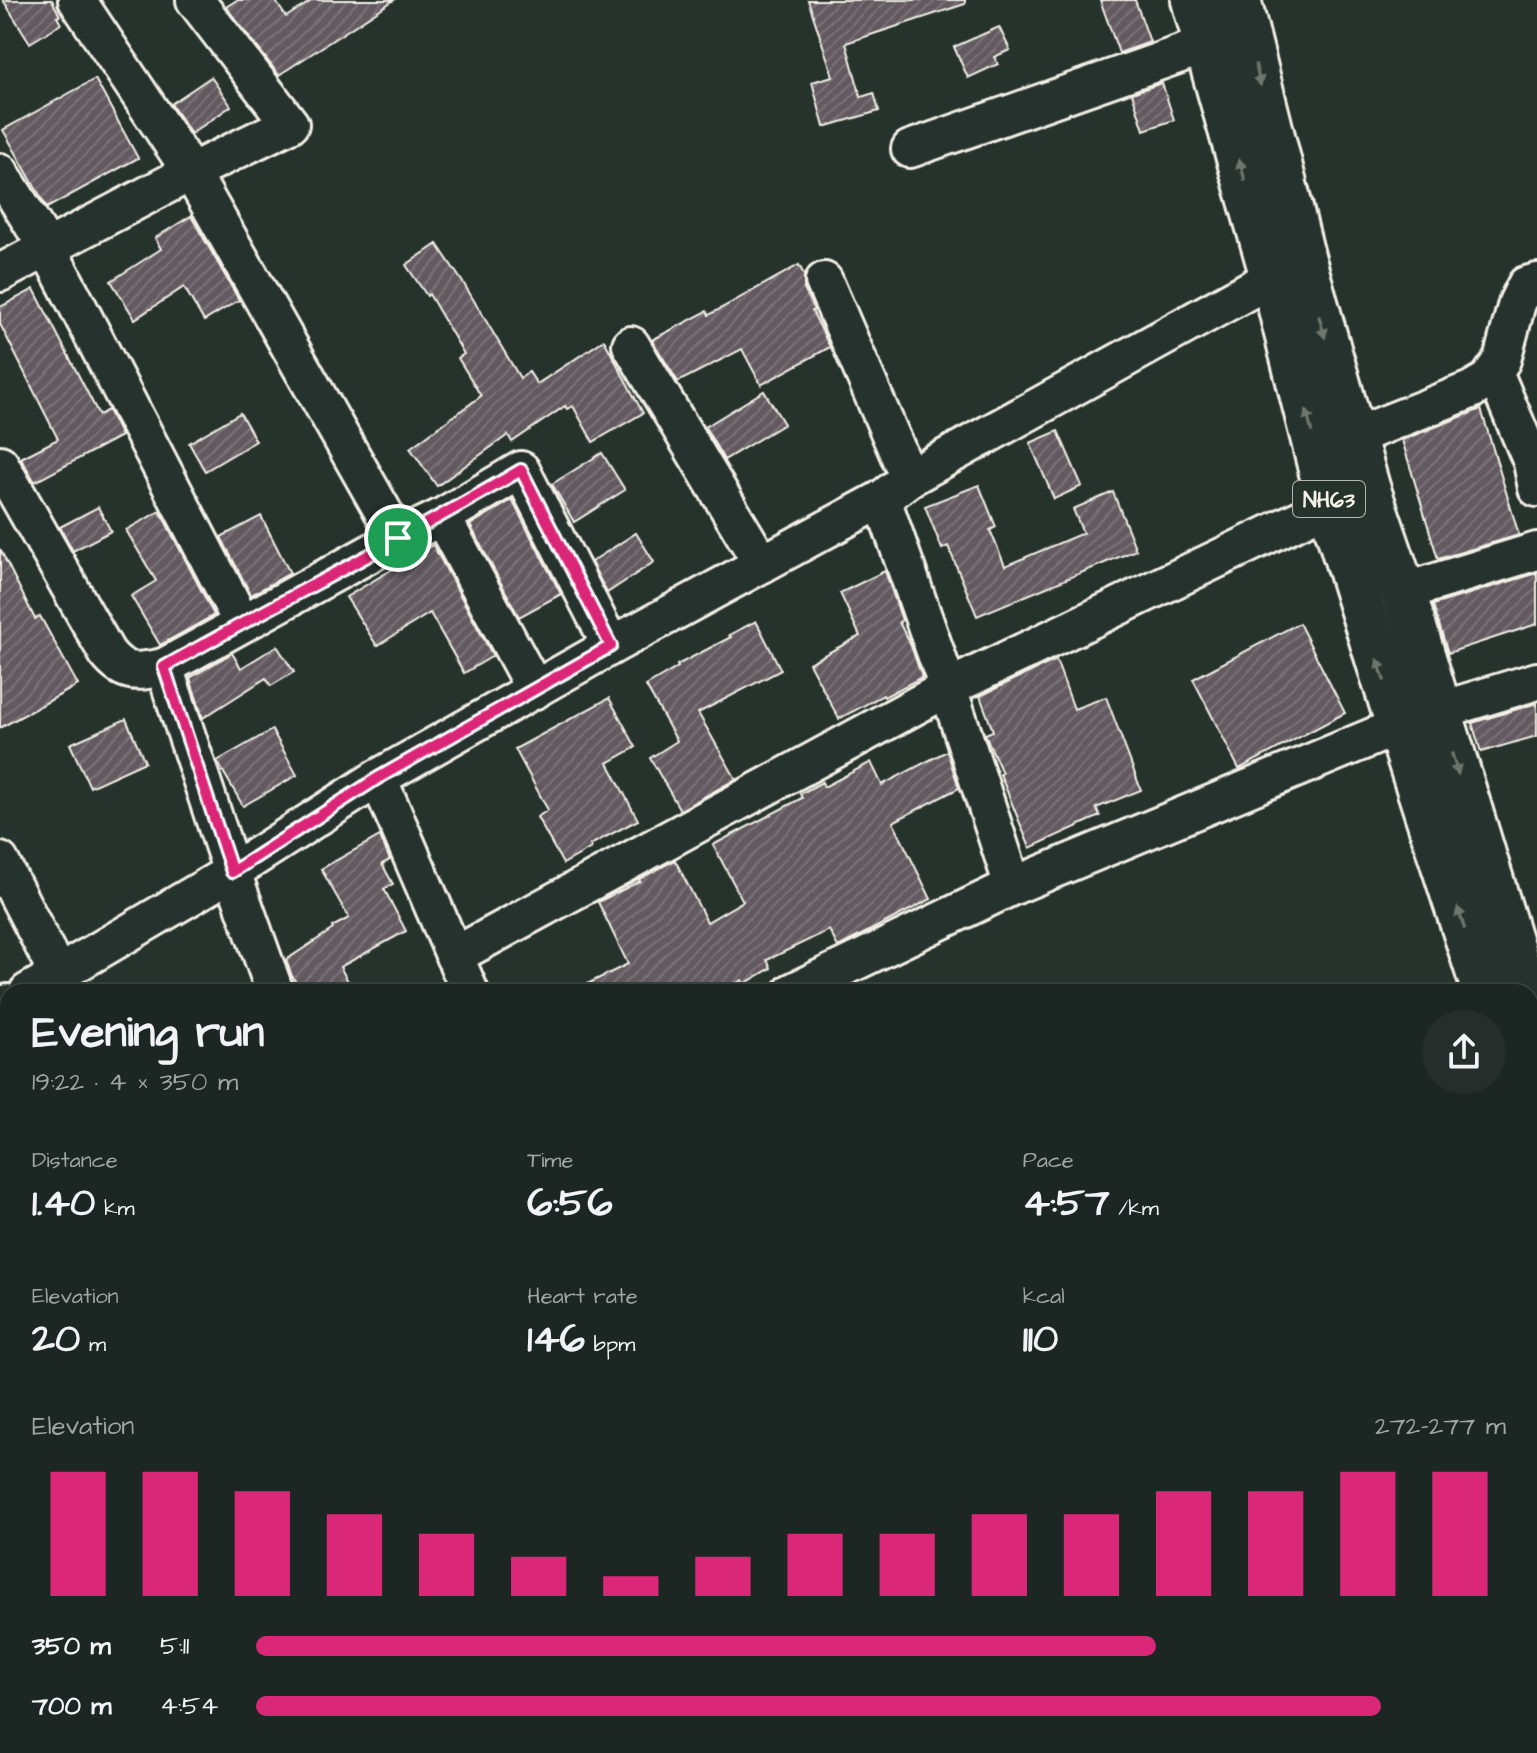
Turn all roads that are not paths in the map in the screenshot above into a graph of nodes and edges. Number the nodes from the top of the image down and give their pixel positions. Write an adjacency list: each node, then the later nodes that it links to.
1 (77, 0): 8 (street)
2 (195, 0): 8 (street)
3 (1194, 0): 5 (highway, NH63)
4 (1238, 0): 16 (highway, NH63, one-way to 16)
5 (1206, 45): 6 (street); 11 (highway, NH63, one-way to 5)
6 (910, 149)
7 (0, 172): 9 (street)
8 (191, 172): 9 (street); 22 (street)
9 (48, 249): 10 (street); 26 (street)
10 (0, 273)
11 (1273, 277): 19 (street); 20 (highway, NH63, one-way to 11)
12 (824, 281): 19 (street)
13 (1537, 282): 15 (street)
14 (631, 345): 24 (street)
15 (1494, 372): 16 (street); 18 (street)
16 (1353, 437): 25 (highway, NH63)
17 (0, 464): 28 (street)
18 (1535, 470)
19 (895, 488): 24 (street); 30 (street)
20 (1330, 505): 30 (street); 32 (highway, NH63, one-way to 20)
21 (442, 517): 22 (street); 27 (street); 31 (street)
22 (398, 538): 26 (street)
23 (1537, 551): 25 (street)
24 (762, 564): 27 (street)
25 (1403, 592): 32 (highway, NH63)
26 (242, 623): 28 (street)
27 (611, 646): 31 (street)
28 (164, 667): 35 (street)
29 (1537, 681): 32 (street)
30 (948, 688): 36 (street); 37 (street)
31 (535, 690): 33 (street)
32 (1418, 718): 36 (street); 42 (highway, NH63, one-way to 32); 43 (highway, NH63, one-way to 43)
33 (378, 778): 35 (street); 37 (street)
34 (1, 866): 38 (street)
35 (232, 872): 38 (street); 39 (street)
36 (1013, 886): 41 (street)
37 (454, 956): 40 (street)
38 (43, 983)
39 (272, 984)
40 (466, 984)
41 (809, 984)
42 (1483, 984)
43 (1522, 984)

